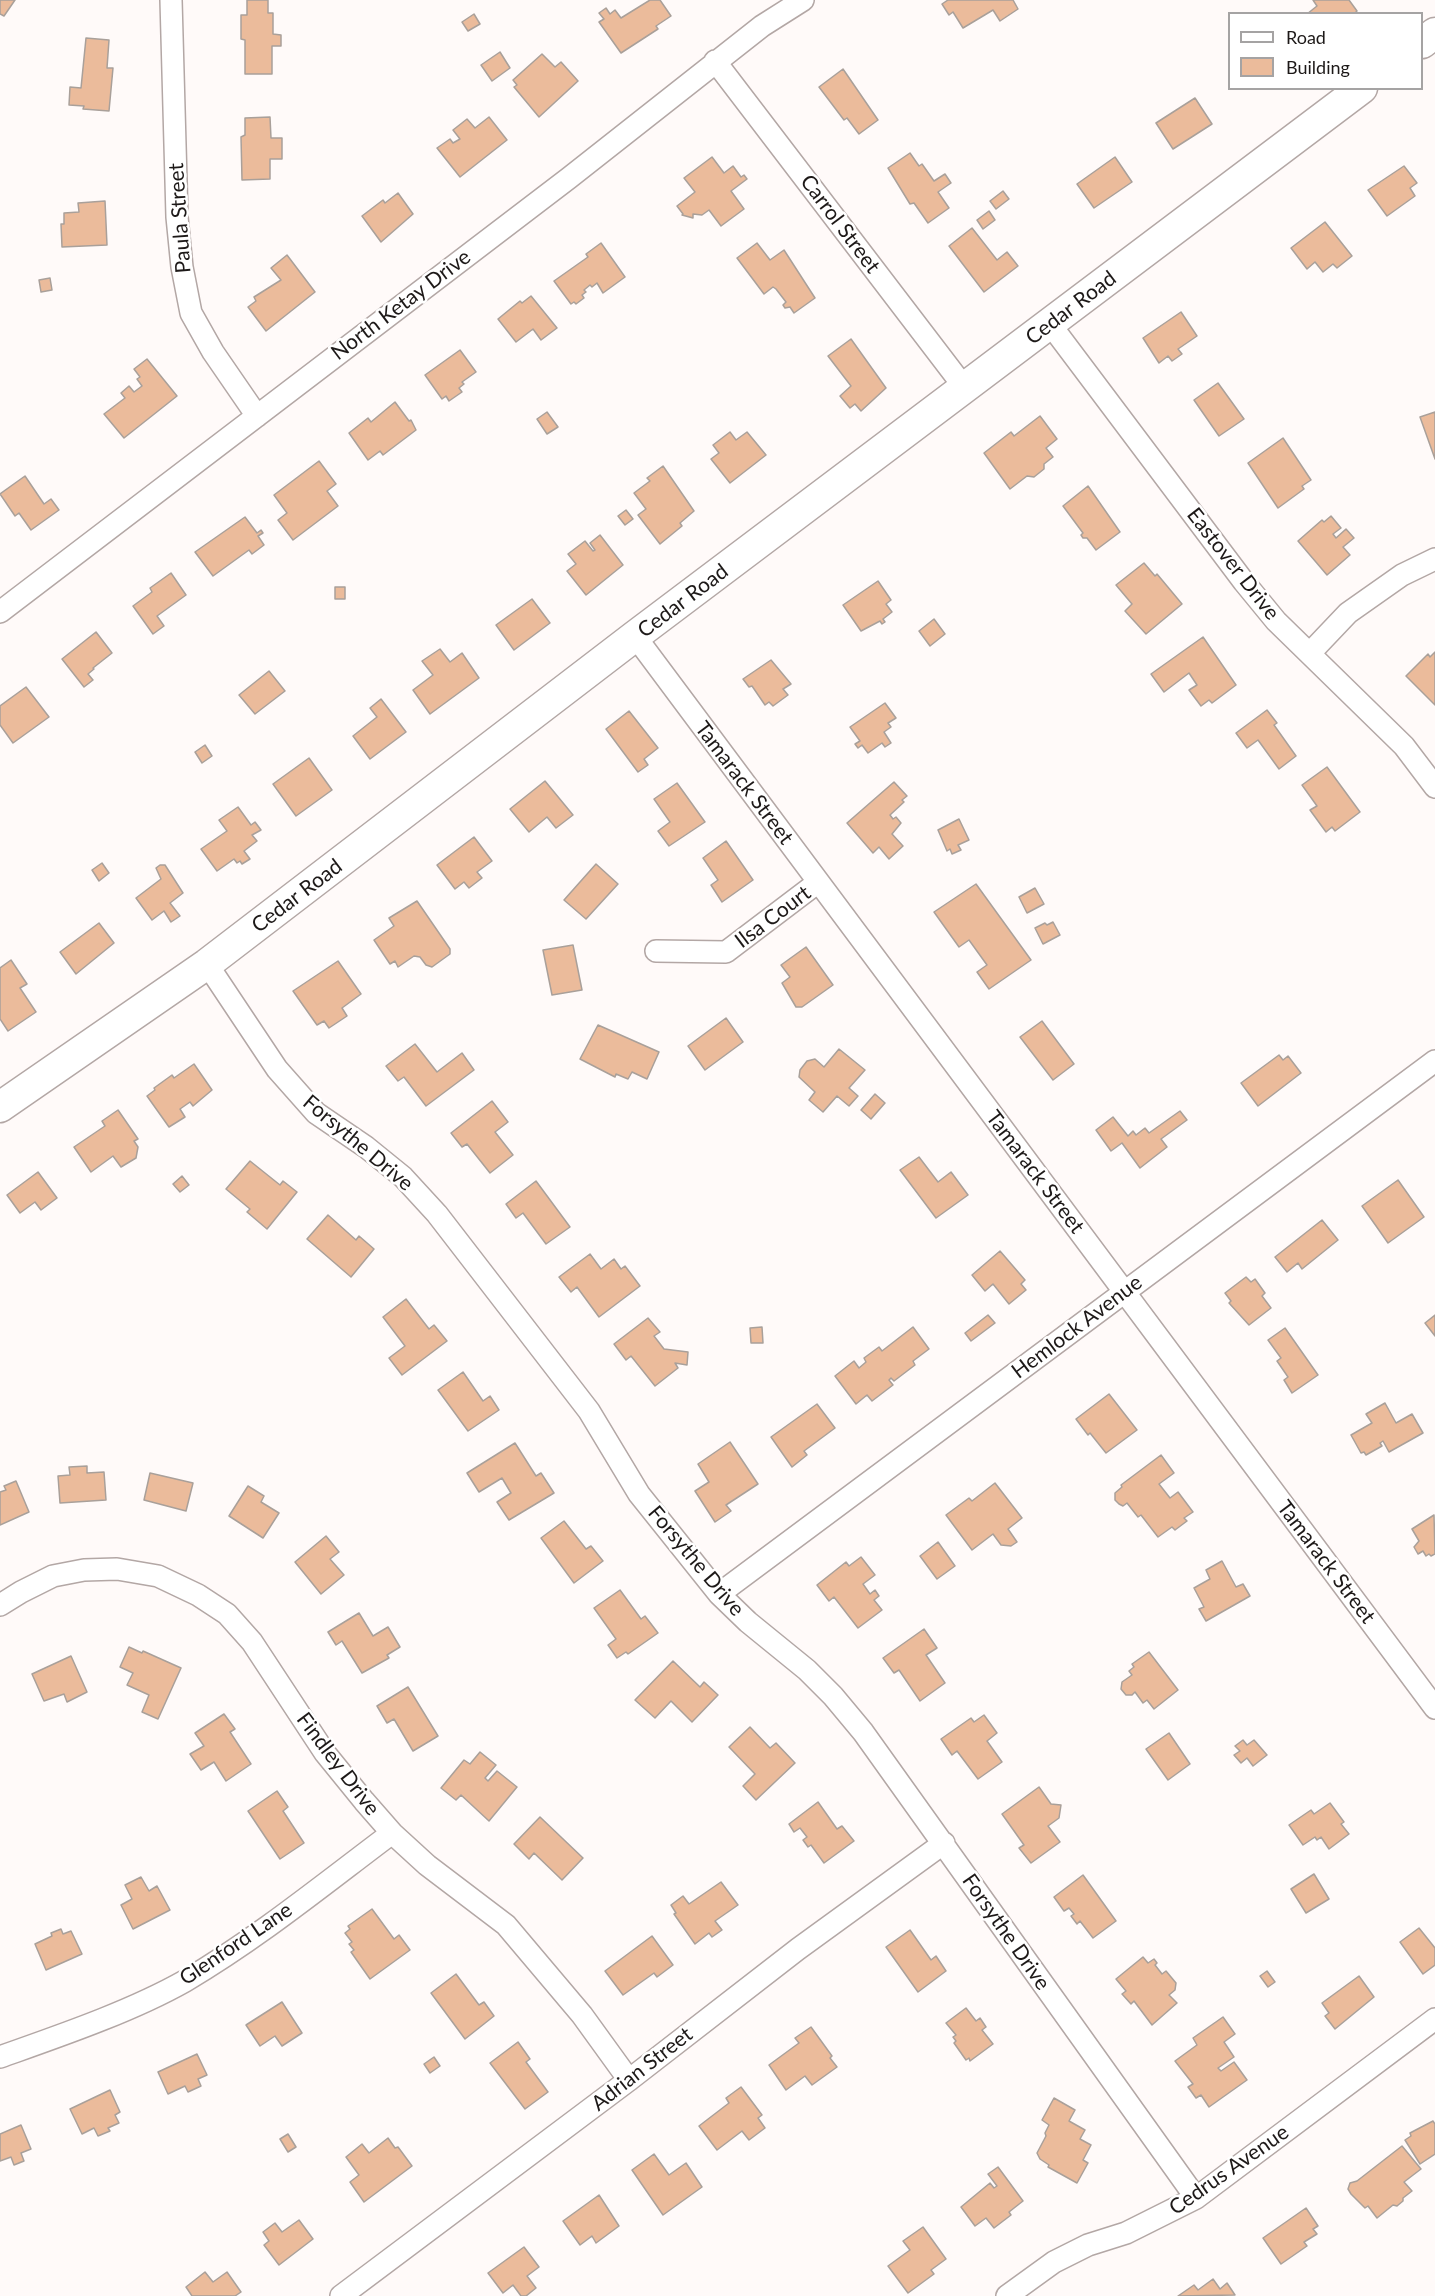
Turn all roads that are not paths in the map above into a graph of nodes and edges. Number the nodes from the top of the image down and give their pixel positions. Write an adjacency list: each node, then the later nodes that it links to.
1 (171, 0): 9 (street, Paula Street)
2 (803, 0): 5 (street, North Ketay Drive)
3 (1435, 33): 4 (street)
4 (1423, 42)
5 (715, 61): 8 (street, Carrol Street); 9 (street, North Ketay Drive)
6 (1359, 90): 7 (street, Cedar Road)
7 (1050, 324): 8 (street, Cedar Road); 13 (street, Eastover Drive)
8 (964, 387): 12 (street, Cedar Road)
9 (257, 416): 11 (street, North Ketay Drive)
10 (1435, 559): 13 (street)
11 (4, 602)
12 (635, 636): 15 (street, Tamarack Street); 17 (street, Cedar Road)
13 (1310, 653): 14 (street, Eastover Drive)
14 (1435, 787)
15 (818, 883): 16 (street, Ilsa Court); 20 (street, Tamarack Street)
16 (656, 951)
17 (207, 964): 19 (street, Cedar Road); 21 (street, Forsythe Drive)
18 (1435, 1061): 20 (street, Hemlock Avenue)
19 (0, 1107)
20 (1125, 1291): 21 (street, Hemlock Avenue); 23 (street, Tamarack Street)
21 (719, 1593): 25 (street, Forsythe Drive)
22 (0, 1605): 24 (street, Findley Drive)
23 (1435, 1708)
24 (392, 1833): 27 (street, Glenford Lane); 28 (street, Findley Drive)
25 (944, 1844): 28 (street, Adrian Street); 29 (street, Forsythe Drive)
26 (1435, 2019): 29 (street, Cedrus Avenue)
27 (0, 2057)
28 (629, 2080): 30 (street, Adrian Street)
29 (1196, 2198): 31 (street, Cedrus Avenue)
30 (341, 2296)
31 (1008, 2296)

